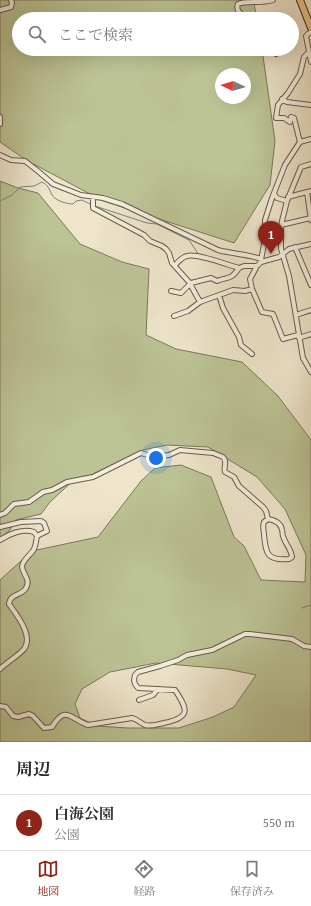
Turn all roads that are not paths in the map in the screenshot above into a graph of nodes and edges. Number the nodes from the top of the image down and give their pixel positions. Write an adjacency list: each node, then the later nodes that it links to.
1 (11, 0): 5 (street)
2 (273, 0): 6 (street)
3 (300, 0): 8 (highway)
4 (305, 0): 7 (highway)
5 (0, 10)
6 (240, 12)
7 (311, 18)
8 (311, 28)
9 (311, 32): 10 (street)
10 (310, 54): 11 (street); 12 (street)
11 (311, 62)
12 (282, 99): 13 (street); 17 (street)
13 (311, 105)
14 (0, 117): 15 (street)
15 (0, 124)
16 (311, 139): 17 (street)
17 (300, 142): 21 (street)
18 (0, 155): 22 (street)
19 (311, 164): 23 (street)
20 (309, 192): 23 (street); 24 (street)
21 (274, 194): 23 (street); 29 (street)
22 (93, 197): 29 (street); 30 (street)
23 (287, 199): 25 (street)
24 (311, 219): 25 (street)
25 (281, 225): 28 (street)
26 (311, 244): 27 (street)
27 (295, 247): 28 (street); 34 (street)
28 (282, 254): 29 (street); 40 (street)
29 (261, 260): 31 (street)
30 (175, 265): 32 (street); 33 (street)
31 (257, 266): 32 (street); 35 (street)
32 (239, 268): 33 (street)
33 (190, 285): 36 (street); 38 (street)
34 (311, 285)
35 (252, 289): 37 (street); 43 (street)
36 (171, 291)
37 (219, 295): 38 (street); 44 (street)
38 (200, 302): 41 (street)
39 (311, 310): 40 (street)
40 (296, 315): 43 (street)
41 (174, 316)
42 (311, 334): 43 (street)
43 (299, 336): 46 (street)
44 (252, 354)
45 (311, 363): 46 (street)
46 (306, 365): 47 (street)
47 (311, 372)
48 (0, 515): 49 (street)
49 (268, 519): 49 (street)
50 (0, 527): 51 (street)
51 (37, 536): 52 (street); 54 (street)
52 (0, 540)
53 (311, 647): 55 (street)
54 (0, 669)
55 (158, 689): 56 (street); 57 (street)
56 (139, 700)
57 (0, 706)

